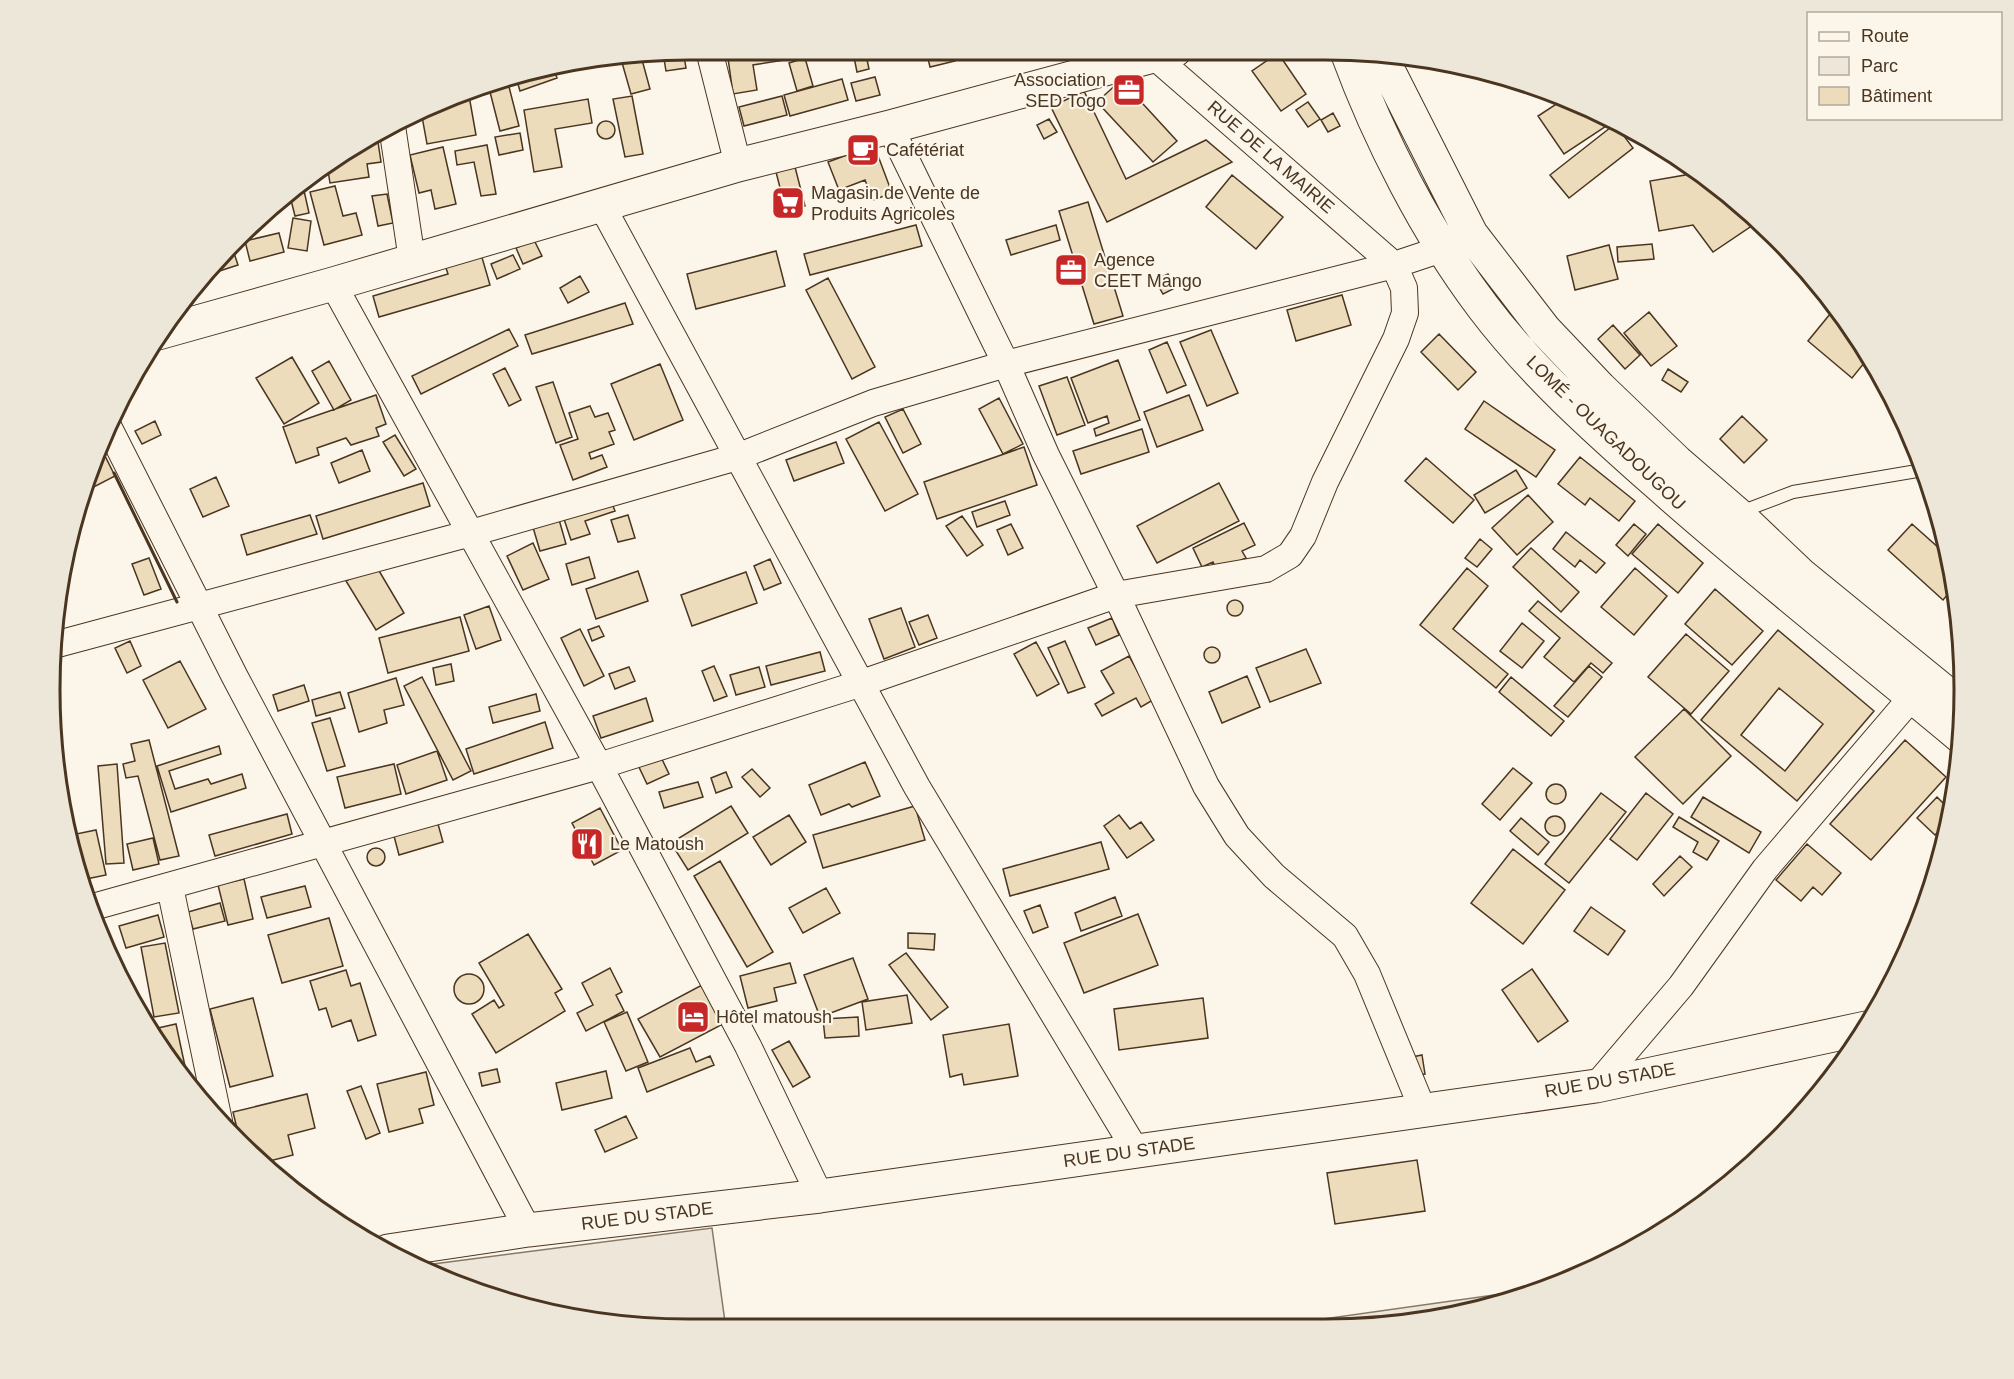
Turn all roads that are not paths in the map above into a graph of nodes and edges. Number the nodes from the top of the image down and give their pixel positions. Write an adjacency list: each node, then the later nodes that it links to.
1 (712, 60): 8 (street)
2 (1127, 60): 6 (main road)
3 (1169, 60): 13 (street, RUE DE LA MAIRIE)
4 (1350, 61): 11 (main road, LOMÉ - OUAGADOUGOU)
5 (1385, 63): 10 (main road, LOMÉ - OUAGADOUGOU)
6 (890, 127): 8 (main road); 16 (street)
7 (393, 134): 12 (street)
8 (738, 165): 9 (main road)
9 (602, 206): 12 (main road); 18 (street)
10 (1471, 234): 11 (street); 20 (main road, LOMÉ - OUAGADOUGOU)
11 (1442, 249): 13 (street); 20 (main road, LOMÉ - OUAGADOUGOU)
12 (412, 260): 14 (main road)
13 (1394, 265): 16 (street); 22 (street)
14 (333, 284): 15 (main road); 21 (street)
15 (174, 328)
16 (1006, 364): 18 (street); 22 (street)
17 (113, 437): 23 (street)
18 (737, 457): 21 (street); 25 (street)
19 (1915, 471): 20 (lane)
20 (1724, 522): 26 (main road, LOMÉ - OUAGADOUGOU); 27 (main road, LOMÉ - OUAGADOUGOU)
21 (471, 533): 23 (street); 29 (street)
22 (1116, 595): 25 (street); 36 (street)
23 (198, 605): 24 (street); 30 (street)
24 (61, 643)
25 (862, 683): 29 (street); 37 (street)
26 (1912, 697): 28 (main road, LOMÉ - OUAGADOUGOU); 34 (street)
27 (1954, 699)
28 (1953, 730)
29 (599, 766): 30 (street); 38 (street)
30 (323, 844): 31 (street); 39 (street)
31 (170, 887): 32 (street); 35 (street)
32 (98, 906)
33 (1853, 1031): 34 (main road, RUE DU STADE)
34 (1596, 1086): 36 (main road, RUE DU STADE)
35 (216, 1104)
36 (1423, 1110): 37 (main road, RUE DU STADE)
37 (1136, 1151): 38 (main road, RUE DU STADE)
38 (820, 1196): 39 (main road, RUE DU STADE)
39 (528, 1230): 40 (main road, RUE DU STADE)
40 (401, 1249)

